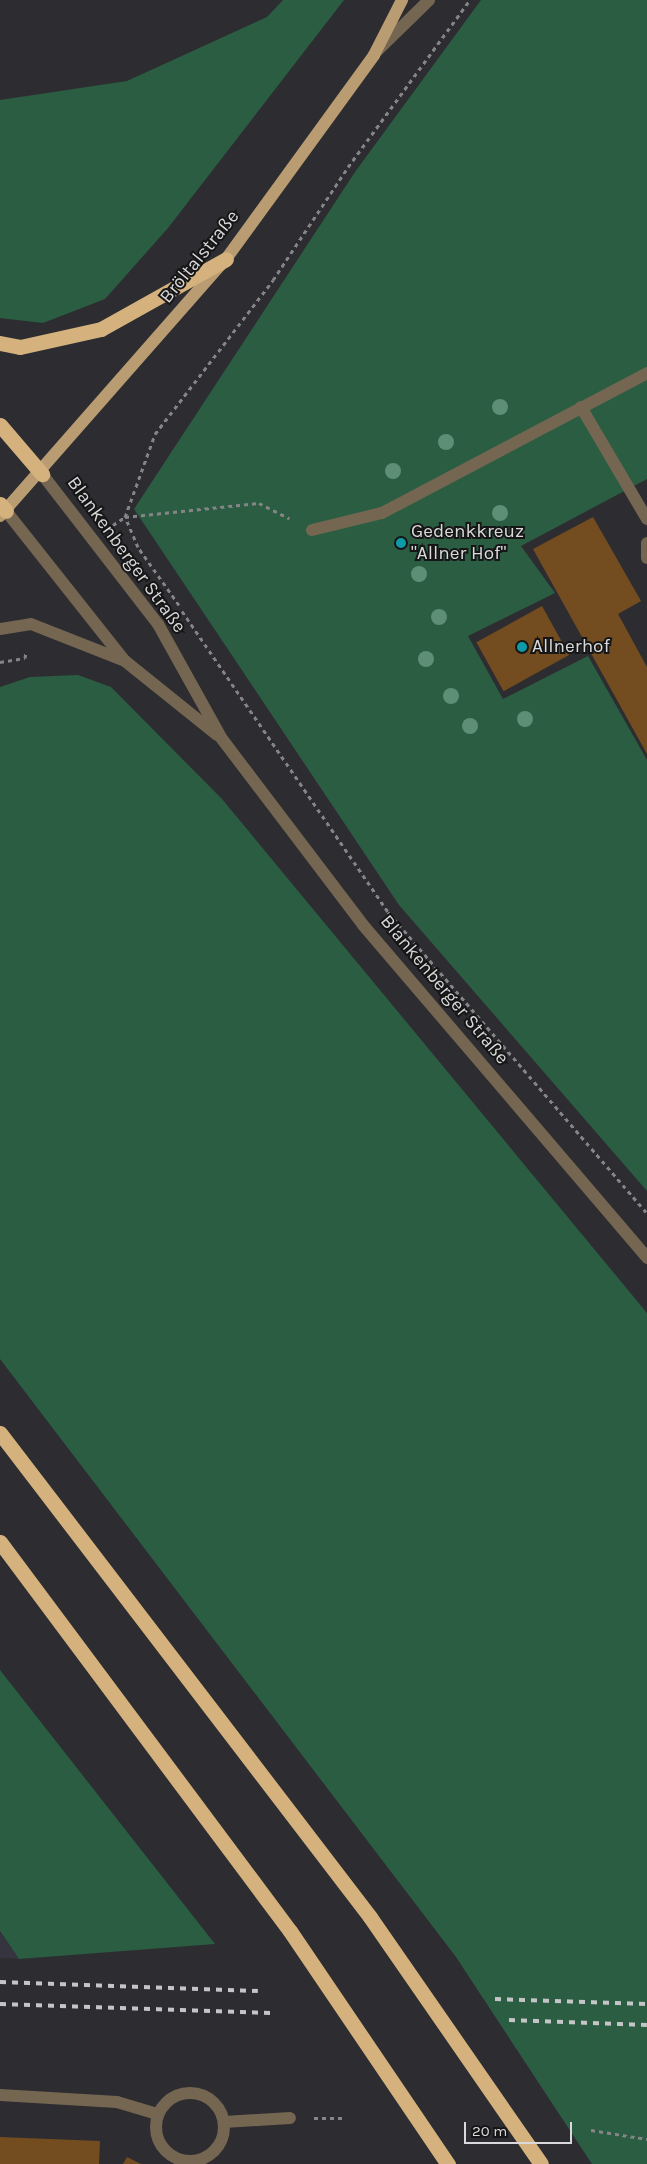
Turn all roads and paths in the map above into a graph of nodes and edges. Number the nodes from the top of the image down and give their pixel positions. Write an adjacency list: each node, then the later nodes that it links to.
1 (402, 0): 4 (main road, Bröltalstraße)
2 (429, 0): 4 (street)
3 (470, 0): 12 (path)
4 (374, 55): 5 (main road, Bröltalstraße)
5 (226, 259): 6 (highway); 10 (main road, Bröltalstraße)
6 (0, 343)
7 (647, 373): 8 (street)
8 (581, 407): 13 (street); 14 (street)
9 (0, 425): 10 (highway)
10 (42, 474): 11 (main road, Bröltalstraße); 15 (street, Blankenberger Straße)
11 (2, 511): 20 (street, Blankenberger Straße)
12 (125, 516): 14 (path); 15 (path); 23 (path)
13 (647, 519)
14 (312, 530)
15 (93, 540): 22 (street, Blankenberger Straße)
16 (647, 543): 17 (street)
17 (647, 558)
18 (31, 624): 19 (street); 20 (street); 21 (path)
19 (0, 629)
20 (124, 661): 22 (street, Blankenberger Straße)
21 (0, 662)
22 (222, 739): 24 (street, Blankenberger Straße)
23 (647, 1213)
24 (647, 1258)
25 (0, 1433): 35 (highway)
26 (0, 1542): 34 (highway)
27 (0, 2095): 28 (street)
28 (157, 2114): 30 (street); 33 (street)
29 (290, 2118): 30 (street)
30 (224, 2122): 33 (street)
31 (592, 2130): 32 (path)
32 (647, 2139)
33 (185, 2163)
34 (448, 2164)
35 (541, 2164)

